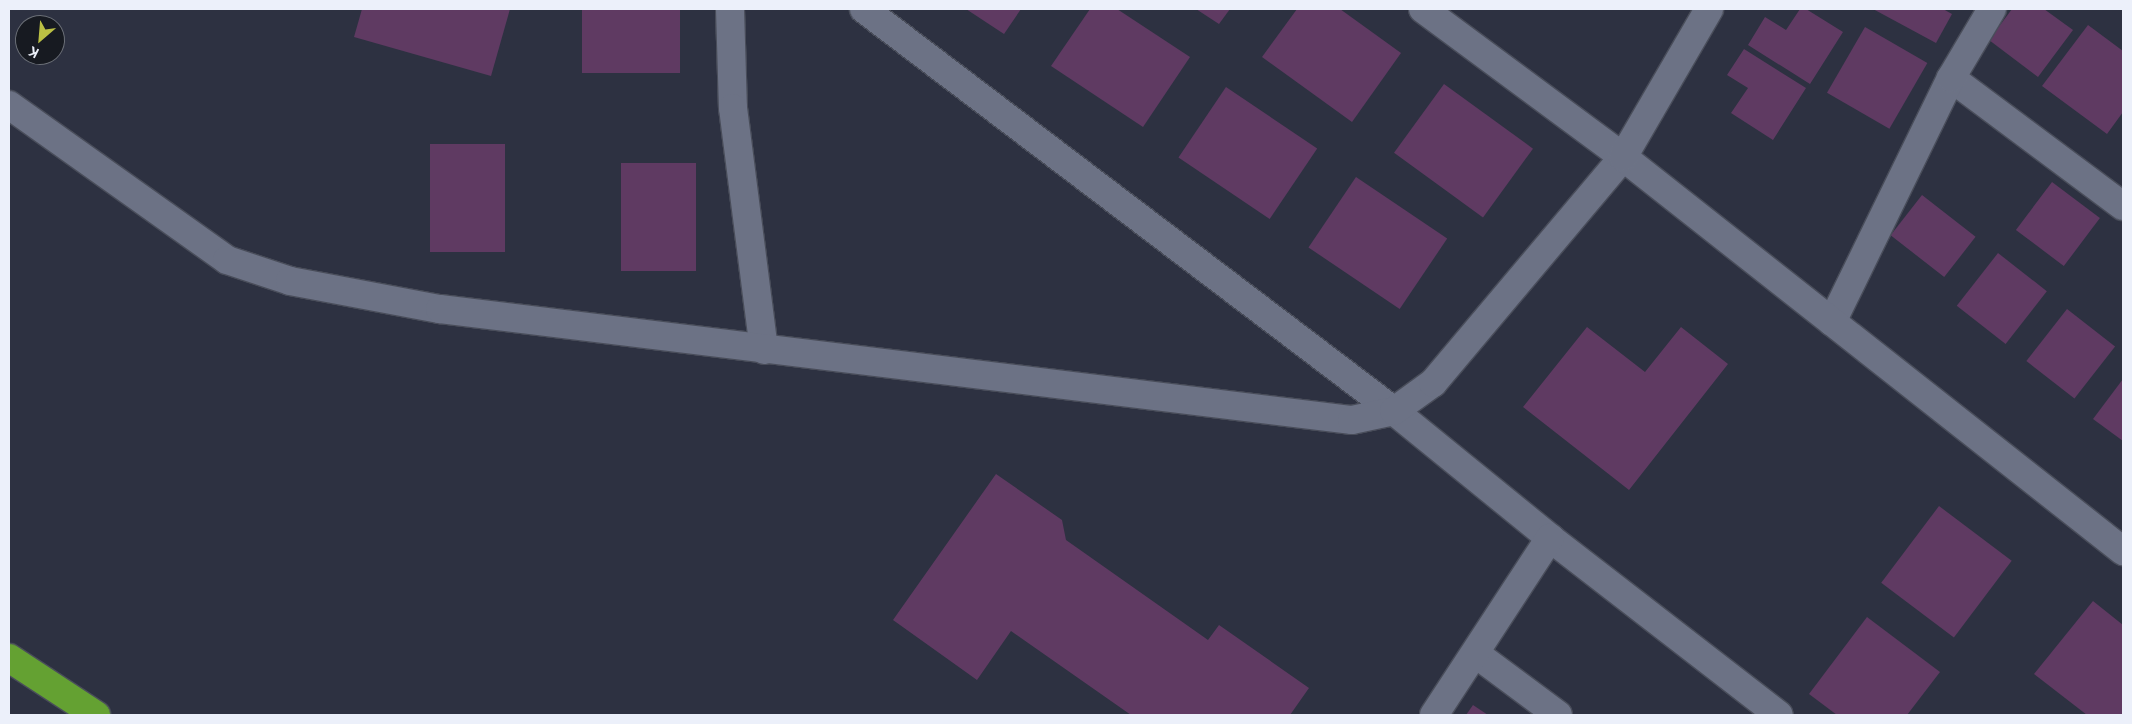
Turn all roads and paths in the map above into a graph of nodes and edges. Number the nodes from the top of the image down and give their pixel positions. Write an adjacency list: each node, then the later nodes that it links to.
1 (730, 9): 11 (street)
2 (864, 9): 12 (street)
3 (1423, 9): 8 (street)
4 (1709, 9): 8 (street)
5 (1992, 9): 6 (street)
6 (1951, 78): 9 (street); 10 (street)
7 (9, 105): 11 (street)
8 (1623, 157): 10 (street); 12 (street)
9 (2123, 206)
10 (1832, 322): 14 (street)
11 (764, 350): 12 (street)
12 (1394, 410): 13 (street)
13 (1550, 538): 15 (street); 20 (street)
14 (2123, 551)
15 (1476, 654): 18 (street); 19 (street)
16 (9, 658): 17 (highway)
17 (96, 715)
18 (1434, 715)
19 (1558, 715)
20 (1779, 715)

